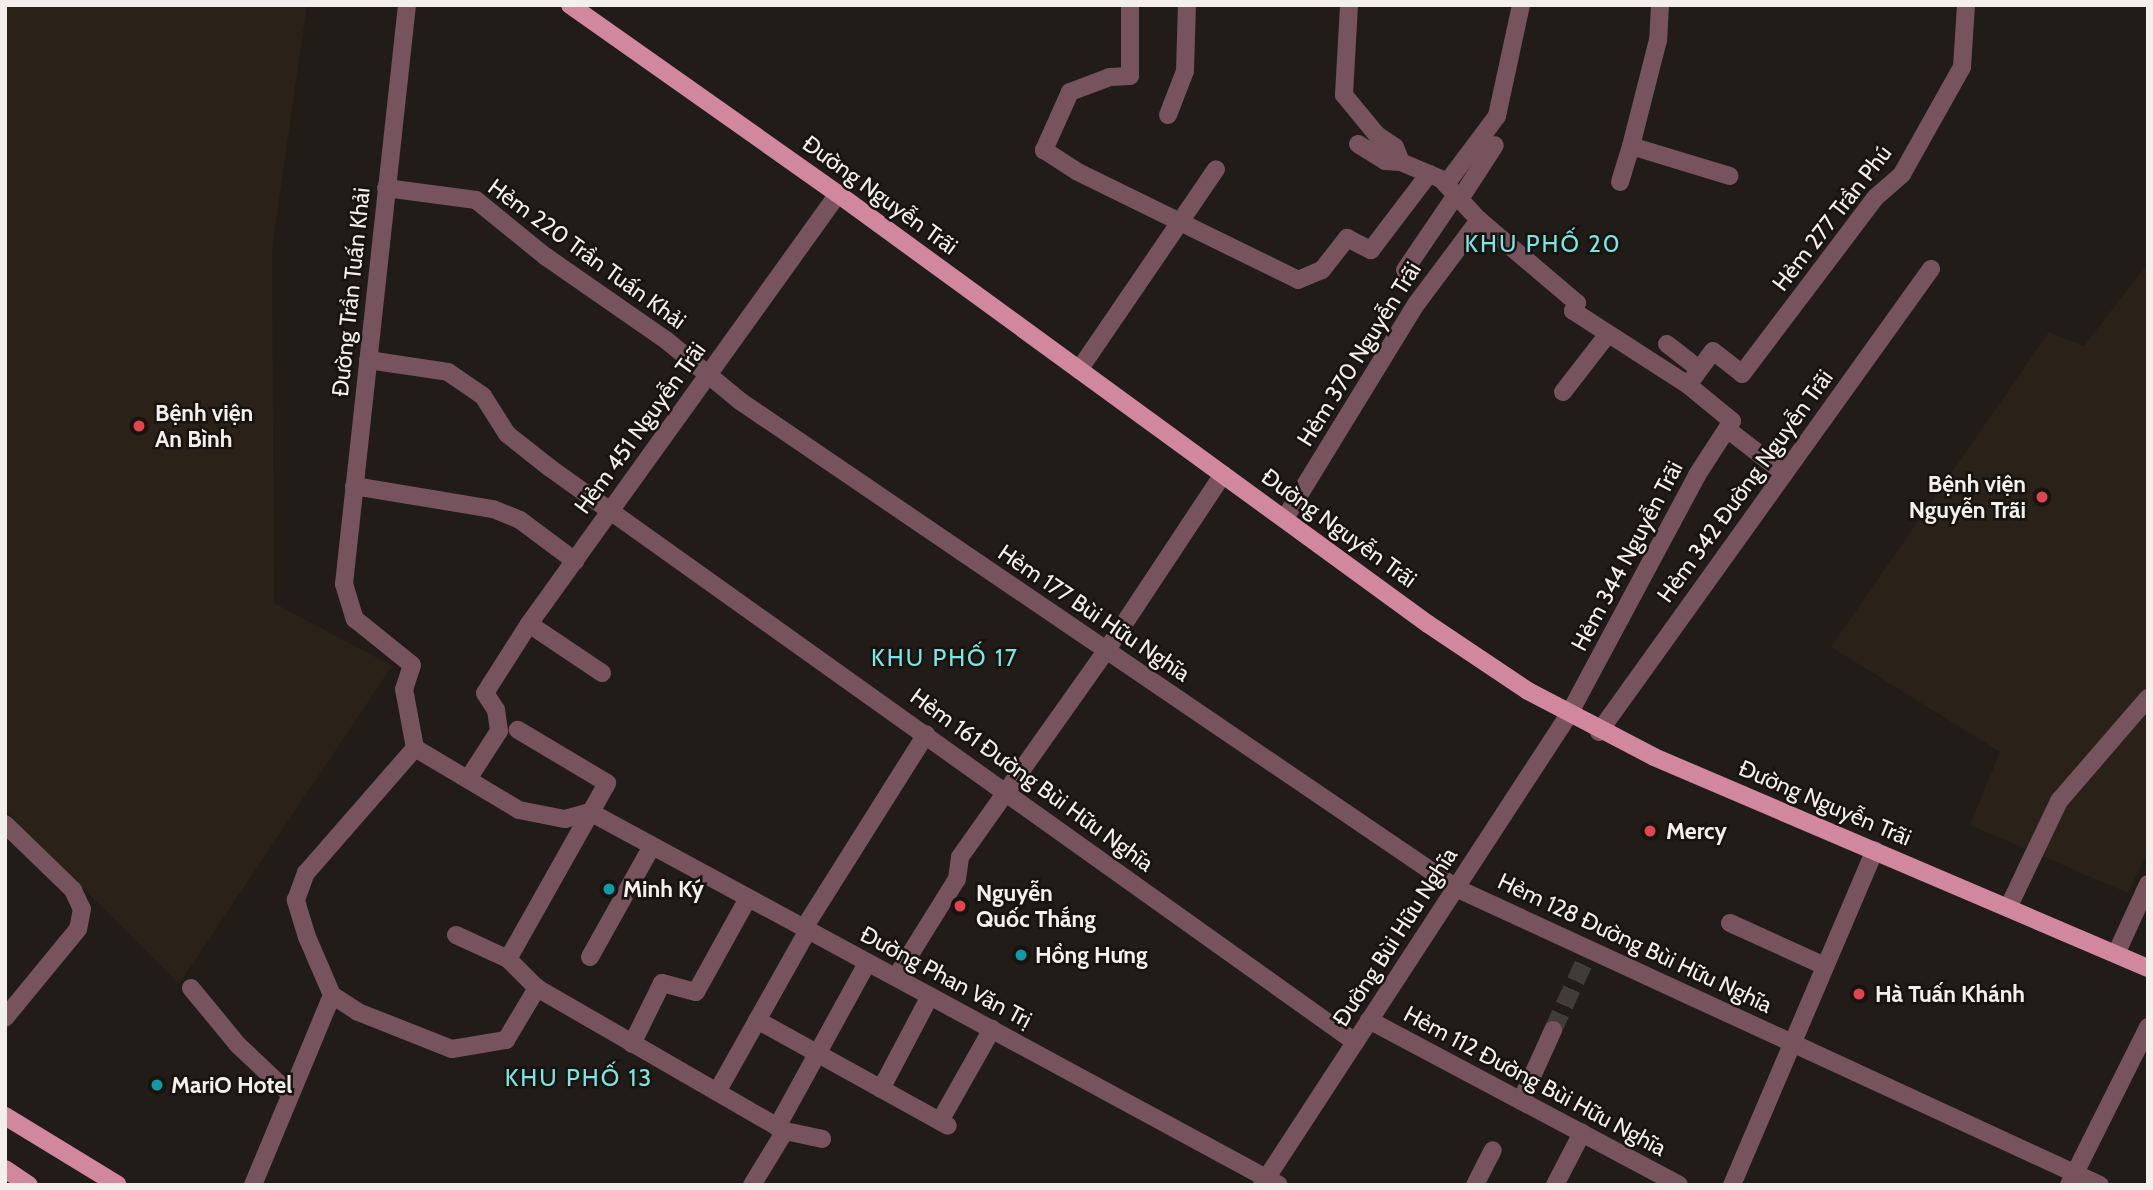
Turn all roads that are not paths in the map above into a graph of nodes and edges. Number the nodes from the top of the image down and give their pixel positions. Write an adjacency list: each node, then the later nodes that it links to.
1 (407, 5): 18 (street, Đường Trần Tuấn Khải)
2 (570, 5): 20 (main road, Đường Nguyễn Trãi)
3 (1130, 5): 22 (street)
4 (1187, 5): 9 (street)
5 (1349, 5): 13 (street)
6 (1521, 5): 19 (street)
7 (1660, 5): 12 (street)
8 (1966, 5): 28 (street, Hẻm 277 Trần Phú)
9 (1168, 115)
10 (1358, 144): 13 (street)
11 (1495, 145): 19 (street)
12 (1631, 146): 16 (street); 17 (street)
13 (1401, 162): 15 (street)
14 (1216, 169): 22 (street)
15 (1429, 174): 19 (street); 22 (street)
16 (1730, 176)
17 (1620, 182)
18 (386, 188): 27 (street, Đường Trần Tuấn Khải); 30 (street, Hẻm 220 Trần Tuấn Khải)
19 (1454, 193): 21 (street); 24 (street)
20 (838, 194): 29 (main road, Đường Nguyễn Trãi); 30 (street, Hẻm 451 Nguyễn Trãi)
21 (1479, 220): 25 (street); 38 (street, Hẻm 370 Nguyễn Trãi)
22 (1183, 223): 29 (street)
23 (1931, 269): 34 (street, Hẻm 342 Đường Nguyễn Trãi)
24 (1405, 270)
25 (1608, 334): 31 (street); 32 (street)
26 (1667, 344): 28 (street)
27 (368, 360): 36 (street, Đường Trần Tuấn Khải); 37 (street, Hẻm 161 Đường Bùi Hữu Nghĩa)
28 (1699, 369): 31 (street)
29 (1079, 370): 35 (main road, Đường Nguyễn Trãi)
30 (709, 374): 37 (street, Hẻm 451 Nguyễn Trãi); 41 (street, Hẻm 177 Bùi Hữu Nghĩa)
31 (1688, 385): 33 (street)
32 (1563, 392)
33 (1730, 425): 34 (street); 44 (street, Hẻm 344 Nguyễn Trãi)
34 (1784, 473): 46 (street, Hẻm 342 Đường Nguyễn Trãi)
35 (1223, 474): 38 (main road, Đường Nguyễn Trãi); 41 (street)
36 (354, 486): 39 (street); 48 (street, Đường Trần Tuấn Khải)
37 (611, 511): 39 (street, Hẻm 451 Nguyễn Trãi); 47 (street, Hẻm 161 Đường Bùi Hữu Nghĩa)
38 (1285, 518): 44 (main road, Đường Nguyễn Trãi)
39 (575, 561): 40 (street, Hẻm 451 Nguyễn Trãi)
40 (529, 624): 42 (street); 49 (street, Hẻm 451 Nguyễn Trãi)
41 (1106, 652): 50 (street); 56 (street, Hẻm 177 Bùi Hữu Nghĩa)
42 (602, 673)
43 (2148, 698): 58 (street)
44 (1568, 716): 46 (main road, Đường Nguyễn Trãi); 56 (street, Đường Bùi Hữu Nghĩa)
45 (519, 730): 51 (street)
46 (1600, 732): 54 (main road, Đường Nguyễn Trãi)
47 (926, 734): 50 (street, Hẻm 161 Đường Bùi Hữu Nghĩa); 60 (street)
48 (415, 748): 49 (street); 71 (street)
49 (468, 779): 51 (street)
50 (1006, 792): 68 (street); 79 (street, Hẻm 161 Đường Bùi Hữu Nghĩa)
51 (590, 812): 53 (street, Đường Phan Văn Trị); 64 (street)
52 (5, 824): 73 (street)
53 (652, 846): 57 (street, Đường Phan Văn Trị); 63 (street)
54 (1875, 850): 58 (main road, Đường Nguyễn Trãi); 66 (street)
55 (2148, 884): 62 (street)
56 (1456, 888): 75 (street, Đường Bùi Hữu Nghĩa); 80 (street, Hẻm 128 Đường Bùi Hữu Nghĩa)
57 (748, 898): 60 (street, Đường Phan Văn Trị); 81 (street)
58 (2008, 908): 62 (main road, Đường Nguyễn Trãi)
59 (1730, 923): 66 (street)
60 (806, 929): 65 (street, Đường Phan Văn Trị); 74 (street)
61 (456, 935): 64 (street)
62 (2116, 954): 67 (main road, Đường Nguyễn Trãi)
63 (590, 957)
64 (508, 959): 70 (street)
65 (867, 963): 68 (street, Đường Phan Văn Trị); 82 (street)
66 (1825, 966): 80 (street)
67 (2148, 968)
68 (896, 977): 72 (street, Đường Phan Văn Trị)
69 (191, 988): 85 (street)
70 (537, 988): 71 (street); 81 (street)
71 (332, 995): 85 (street)
72 (930, 996): 77 (street, Đường Phan Văn Trị); 83 (street)
73 (5, 1018)
74 (757, 1020): 82 (street); 84 (street)
75 (1369, 1020): 79 (street, Đường Bùi Hữu Nghĩa); 86 (street, Hẻm 112 Đường Bùi Hữu Nghĩa)
76 (2148, 1027): 93 (street)
77 (992, 1029): 83 (street); 94 (street, Đường Phan Văn Trị)
78 (1553, 1030): 86 (street)
79 (1355, 1042): 94 (street, Đường Bùi Hữu Nghĩa)
80 (1793, 1042): 93 (street, Hẻm 128 Đường Bùi Hữu Nghĩa); 102 (street)
81 (632, 1044): 84 (street)
82 (816, 1054): 83 (street); 88 (street)
83 (881, 1089)
84 (717, 1092): 88 (street)
85 (290, 1094): 97 (street)
86 (1521, 1101): 89 (street, Hẻm 112 Đường Bùi Hữu Nghĩa)
87 (5, 1115): 96 (main road)
88 (781, 1129): 90 (street); 98 (street)
89 (1581, 1133): 100 (street); 101 (street, Hẻm 112 Đường Bùi Hữu Nghĩa)
90 (822, 1139)
91 (1493, 1150): 99 (street)
92 (5, 1169): 95 (main road)
93 (2072, 1179): 103 (street, Hẻm 128 Đường Bùi Hữu Nghĩa)
94 (1269, 1182)
95 (29, 1185)
96 (118, 1185)
97 (253, 1185)
98 (752, 1185)
99 (1475, 1185)
100 (1555, 1185)
101 (1679, 1185)
102 (1732, 1185)
103 (2100, 1185)

